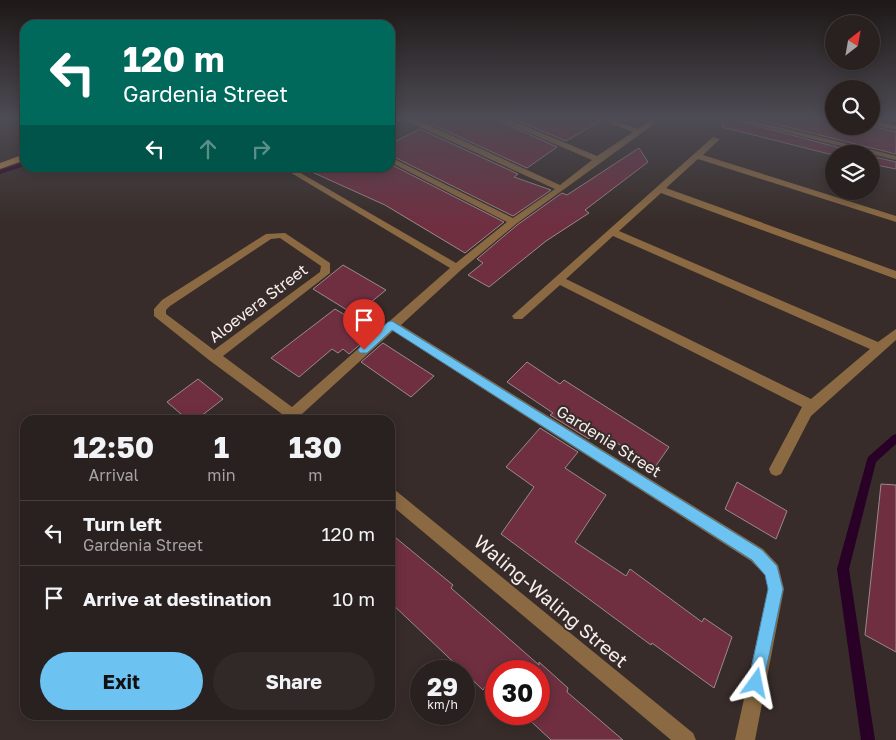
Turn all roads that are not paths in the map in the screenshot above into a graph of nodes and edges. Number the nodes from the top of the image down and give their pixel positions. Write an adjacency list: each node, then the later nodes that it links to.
1 (484, 154): 13 (street)
2 (585, 154): 8 (street)
3 (607, 154): 8 (street)
4 (700, 154): 6 (street)
5 (878, 154): 7 (street)
6 (697, 156): 14 (street); 15 (street)
7 (896, 158)
8 (598, 159): 13 (street)
9 (20, 160): 11 (street)
10 (395, 162): 16 (street)
11 (0, 166)
12 (294, 172): 18 (street)
13 (561, 189): 16 (street)
14 (660, 189): 17 (street); 19 (street)
15 (896, 219)
16 (514, 222): 18 (street)
17 (612, 232): 20 (street); 24 (street)
18 (457, 268): 22 (street)
19 (896, 275)
20 (559, 280): 21 (street); 26 (street)
21 (518, 316)
22 (392, 325): 28 (street); 32 (street, Gardenia Street)
23 (896, 333): 24 (street)
24 (879, 348): 26 (street)
25 (213, 357): 25 (street, Aloevera Street); 27 (street)
26 (812, 406): 29 (street)
27 (293, 415)
28 (298, 415)
29 (776, 469)
30 (395, 499): 31 (street, Waling-Waling Street)
31 (686, 740)
32 (745, 740)

